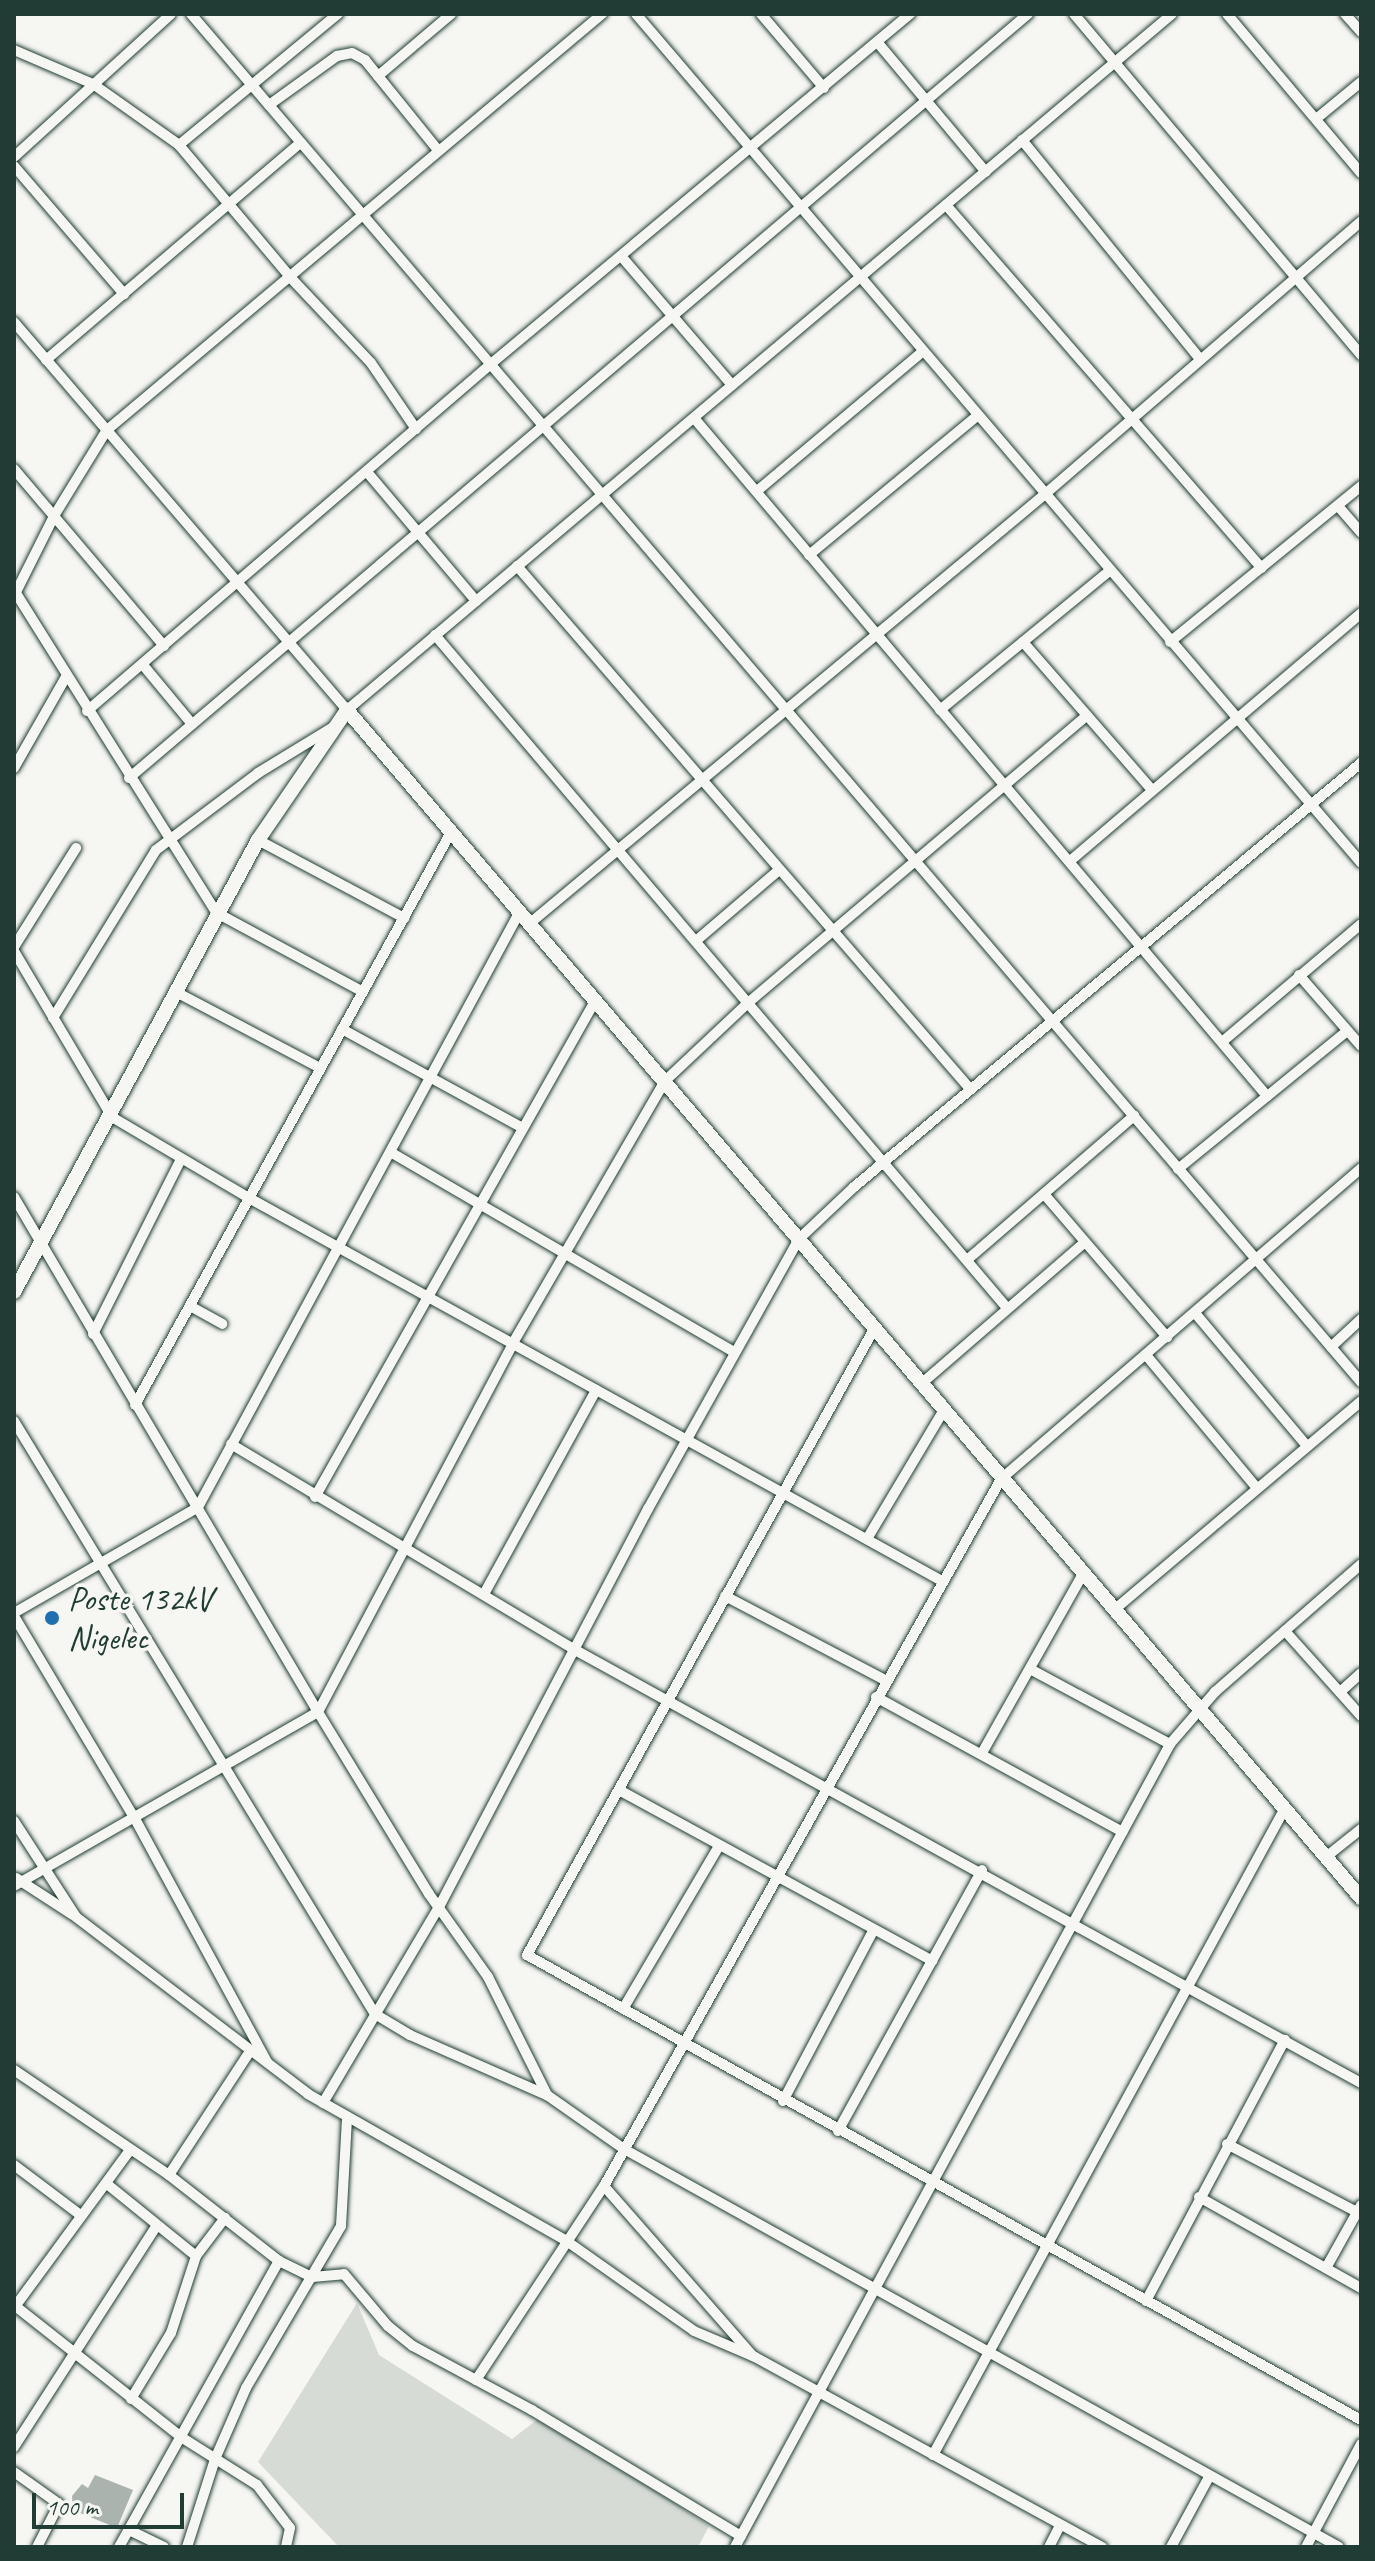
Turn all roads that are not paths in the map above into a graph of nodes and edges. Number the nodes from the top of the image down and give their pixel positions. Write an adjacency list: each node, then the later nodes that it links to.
1 (171, 14): 20 (street)
2 (191, 14): 21 (street)
3 (338, 14): 21 (street)
4 (451, 14): 18 (street)
5 (602, 14): 29 (street)
6 (636, 14): 30 (street)
7 (761, 14): 22 (street)
8 (910, 14): 15 (street)
9 (1028, 14): 23 (street)
10 (1074, 14): 17 (street)
11 (1172, 14): 17 (street)
12 (1227, 14): 25 (street)
13 (1345, 14): 14 (street)
14 (1361, 32)
15 (878, 43): 22 (street); 23 (street)
16 (14, 50): 20 (street)
17 (1114, 63): 26 (street); 43 (street)
18 (378, 76): 24 (street); 29 (street)
19 (1361, 82): 25 (street)
20 (93, 84): 28 (street); 31 (street)
21 (253, 87): 24 (street); 28 (street)
22 (824, 88): 30 (street)
23 (925, 99): 33 (street); 37 (street)
24 (269, 105): 27 (street)
25 (1316, 119): 34 (street)
26 (1022, 140): 33 (street); 49 (street)
27 (301, 142): 35 (street); 38 (street)
28 (179, 145): 35 (street)
29 (438, 150): 38 (street)
30 (748, 151): 37 (street); 40 (street)
31 (14, 157)
32 (14, 166): 44 (street)
33 (986, 172): 36 (street)
34 (1361, 173)
35 (228, 204): 41 (street); 44 (street)
36 (946, 205): 42 (street); 55 (street)
37 (797, 207): 42 (street); 45 (street)
38 (363, 214): 41 (street); 51 (street)
39 (1361, 221): 43 (street)
40 (621, 256): 45 (street); 51 (street)
41 (290, 277): 57 (street); 58 (street)
42 (860, 278): 47 (street); 52 (street)
43 (1293, 280): 48 (street); 49 (street)
44 (124, 294): 50 (street)
45 (670, 316): 52 (street); 56 (street)
46 (14, 322): 50 (street)
47 (923, 351): 53 (street); 62 (street)
48 (1361, 355)
49 (1200, 359): 55 (street)
50 (46, 360): 58 (street)
51 (492, 363): 56 (street); 57 (street)
52 (732, 385): 54 (street)
53 (978, 415): 64 (street); 69 (street)
54 (694, 418): 62 (street); 63 (street)
55 (1133, 419): 64 (street); 71 (street)
56 (545, 425): 63 (street); 67 (street)
57 (416, 429): 60 (street)
58 (107, 430): 66 (street); 73 (street)
59 (14, 469): 66 (street)
60 (367, 472): 67 (street); 73 (street)
61 (1361, 486): 65 (street)
62 (757, 491): 69 (street)
63 (602, 494): 70 (street); 88 (street)
64 (1044, 495): 72 (street); 78 (street)
65 (1338, 506): 68 (street); 71 (street)
66 (54, 516): 74 (street); 82 (street)
67 (419, 532): 75 (street); 81 (street)
68 (1361, 532)
69 (809, 555): 78 (street)
70 (517, 566): 75 (street); 96 (street)
71 (1262, 568): 80 (street)
72 (1109, 571): 79 (street); 80 (street)
73 (237, 583): 81 (street); 82 (street)
74 (15, 593): 84 (street)
75 (476, 601): 77 (street)
76 (1361, 613): 90 (street)
77 (435, 635): 85 (street); 104 (street)
78 (878, 635): 86 (street); 88 (street)
79 (1023, 642): 86 (street); 89 (street)
80 (1170, 642): 90 (street)
81 (289, 643): 85 (street); 91 (street)
82 (164, 646): 83 (street)
83 (143, 665): 87 (street); 91 (street)
84 (66, 677): 87 (street); 94 (street)
85 (347, 710): 92 (street); 100 (street)
86 (940, 710): 97 (street)
87 (87, 711): 95 (street)
88 (787, 711): 96 (street); 105 (street)
89 (1087, 715): 97 (street); 98 (street)
90 (1239, 720): 98 (street); 99 (street)
91 (192, 724): 95 (street)
92 (335, 725): 101 (street); 102 (street)
93 (1361, 763): 99 (street)
94 (14, 768)
95 (129, 778): 101 (street)
96 (702, 782): 104 (street); 108 (street)
97 (1004, 785): 105 (street); 106 (street)
98 (1152, 790): 106 (street)
99 (1310, 804): 107 (street); 115 (street)
100 (451, 832): 110 (street); 111 (street)
101 (167, 840): 109 (street); 122 (street)
102 (258, 840): 109 (street); 110 (street)
103 (76, 848): 116 (street)
104 (620, 848): 111 (street); 114 (street)
105 (916, 861): 113 (street); 123 (street)
106 (1070, 861): 115 (street)
107 (1361, 863)
108 (779, 870): 113 (street); 114 (street)
109 (217, 913): 118 (street); 119 (street)
110 (404, 918): 119 (street)
111 (524, 919): 120 (street); 129 (street)
112 (1361, 924): 117 (street)
113 (832, 931): 121 (street); 131 (street)
114 (697, 940): 121 (street)
115 (1141, 944): 123 (street); 126 (street)
116 (14, 949): 122 (street)
117 (1299, 975): 125 (street); 126 (street)
118 (176, 992): 128 (street); 134 (street)
119 (363, 992): 124 (street)
120 (595, 1001): 130 (street); 135 (street)
121 (749, 1002): 130 (street); 138 (street)
122 (53, 1018): 134 (street)
123 (1053, 1021): 131 (street); 133 (street)
124 (342, 1029): 128 (street); 129 (street)
125 (1347, 1031): 127 (street); 132 (street)
126 (1222, 1042): 132 (street)
127 (1361, 1046)
128 (320, 1068): 143 (street)
129 (432, 1078): 135 (street); 136 (street)
130 (664, 1082): 145 (street); 149 (street)
131 (971, 1090): 138 (street)
132 (1267, 1096): 140 (street)
133 (1134, 1116): 140 (street); 141 (street)
134 (112, 1117): 137 (street); 147 (street)
135 (523, 1128): 144 (street)
136 (392, 1153): 144 (street); 148 (street)
137 (181, 1159): 143 (street); 160 (street)
138 (885, 1163): 145 (street); 150 (street)
139 (1361, 1168): 151 (street)
140 (1178, 1169): 151 (street)
141 (1044, 1194): 146 (street); 150 (street)
142 (14, 1197): 147 (street)
143 (249, 1198): 148 (street); 154 (street)
144 (480, 1205): 149 (street); 153 (street)
145 (799, 1239): 159 (street); 164 (street)
146 (1085, 1242): 155 (street); 161 (street)
147 (41, 1246): 152 (street); 160 (street)
148 (339, 1248): 153 (street); 174 (street)
149 (565, 1254): 162 (street); 164 (street)
150 (967, 1260): 155 (street)
151 (1256, 1260): 156 (street); 163 (street)
152 (15, 1289)
153 (429, 1297): 162 (street); 179 (street)
154 (190, 1306): 158 (street); 170 (street)
155 (1007, 1308): 167 (street)
156 (1195, 1313): 161 (street); 175 (street)
157 (1361, 1319): 163 (street)
158 (222, 1324)
159 (874, 1329): 167 (street); 178 (street)
160 (93, 1334): 170 (street)
161 (1167, 1337): 165 (street)
162 (513, 1343): 168 (street); 182 (street)
163 (1331, 1347): 166 (street)
164 (734, 1352): 173 (street)
165 (1146, 1355): 176 (street); 177 (street)
166 (1361, 1382)
167 (921, 1384): 171 (street)
168 (596, 1390): 173 (street); 187 (street)
169 (1361, 1401): 175 (street)
170 (135, 1405): 180 (street)
171 (944, 1410): 176 (street); 181 (street)
172 (14, 1421): 183 (street)
173 (686, 1441): 178 (street); 192 (street)
174 (231, 1444): 179 (street); 180 (street)
175 (1307, 1446): 177 (street)
176 (1001, 1479): 185 (street); 186 (street)
177 (1257, 1488): 189 (street)
178 (782, 1492): 181 (street); 188 (street)
179 (315, 1497): 182 (street)
180 (198, 1507): 183 (street); 200 (street)
181 (867, 1539): 186 (street)
182 (401, 1548): 187 (street); 200 (street)
183 (102, 1563): 190 (street); 204 (street)
184 (1361, 1564): 191 (street)
185 (1083, 1574): 189 (street); 193 (street)
186 (940, 1580): 195 (street)
187 (484, 1594): 192 (street)
188 (725, 1596): 195 (street); 198 (street)
189 (1114, 1610): 199 (street)
190 (14, 1614): 208 (street)
191 (1285, 1631): 196 (street); 199 (street)
192 (577, 1651): 198 (street); 219 (street)
193 (1030, 1669): 202 (street); 203 (street)
194 (1361, 1673): 196 (street)
195 (885, 1680): 197 (street)
196 (1340, 1692): 201 (street)
197 (876, 1697): 203 (street); 205 (street)
198 (667, 1700): 205 (street); 206 (street)
199 (1198, 1709): 202 (street); 207 (street)
200 (318, 1712): 204 (street); 219 (street)
201 (1361, 1716)
202 (1170, 1744): 211 (street)
203 (982, 1753): 211 (street)
204 (223, 1766): 208 (street); 226 (street)
205 (828, 1786): 215 (street); 216 (street)
206 (619, 1790): 212 (street); 225 (street)
207 (1285, 1808): 213 (street); 224 (street)
208 (134, 1817): 214 (street); 230 (street)
209 (14, 1821): 214 (street)
210 (1361, 1829): 213 (street)
211 (1123, 1832): 221 (street)
212 (719, 1846): 216 (street); 225 (street)
213 (1326, 1857): 218 (street)
214 (43, 1868): 217 (street); 220 (street)
215 (982, 1870): 221 (street); 223 (street)
216 (777, 1878): 222 (street); 228 (street)
217 (16, 1881): 220 (street)
218 (1361, 1898)
219 (439, 1907): 226 (street); 233 (street)
220 (76, 1917): 229 (street)
221 (1073, 1922): 224 (street); 243 (street)
222 (873, 1931): 223 (street); 234 (street)
223 (932, 1961): 237 (street)
224 (1185, 1984): 227 (street); 252 (street)
225 (623, 2009): 228 (street)
226 (375, 2014): 233 (street); 235 (street)
227 (1285, 2040): 232 (street); 238 (street)
228 (683, 2044): 234 (street); 239 (street)
229 (250, 2051): 230 (street); 242 (street)
230 (270, 2067): 235 (street)
231 (14, 2070): 240 (street)
232 (1361, 2083)
233 (547, 2095): 239 (street)
234 (783, 2101): 237 (street)
235 (323, 2103): 236 (street)
236 (347, 2118): 251 (street); 256 (street)
237 (838, 2131): 243 (street)
238 (1227, 2144): 246 (street); 247 (street)
239 (624, 2149): 245 (street); 257 (street)
240 (130, 2150): 242 (street); 244 (street)
241 (14, 2165): 248 (street)
242 (169, 2175): 249 (street)
243 (931, 2181): 252 (street); 257 (street)
244 (107, 2184): 248 (street); 250 (street)
245 (604, 2186): 251 (street); 263 (street)
246 (1199, 2197): 255 (street); 259 (street)
247 (1359, 2208): 255 (street)
248 (79, 2214): 260 (street)
249 (225, 2218): 253 (street); 254 (street)
250 (156, 2227): 253 (street); 262 (street)
251 (568, 2242): 263 (street); 264 (street)
252 (1047, 2244): 259 (street); 261 (street)
253 (196, 2256): 266 (street)
254 (279, 2261): 256 (street); 268 (street)
255 (1326, 2268): 258 (street)
256 (312, 2277): 264 (street); 272 (street)
257 (874, 2286): 261 (street); 265 (street)
258 (1361, 2288)
259 (1146, 2301): 267 (street)
260 (14, 2307): 262 (street)
261 (987, 2351): 271 (street); 274 (street)
262 (74, 2357): 266 (street); 270 (street)
263 (755, 2357): 265 (street)
264 (476, 2380): 278 (street)
265 (816, 2391): 271 (street); 278 (street)
266 (131, 2399): 268 (street)
267 (1361, 2420)
268 (181, 2437): 272 (street); 276 (street)
269 (1361, 2444): 277 (street)
270 (14, 2447)
271 (933, 2455): 275 (street)
272 (215, 2459): 282 (street); 283 (street)
273 (14, 2472): 279 (street)
274 (1209, 2477): 277 (street); 286 (street)
275 (1060, 2525): 284 (street); 285 (street)
276 (129, 2530): 280 (street); 281 (street)
277 (1314, 2533): 287 (street); 288 (street)
278 (738, 2542)
279 (37, 2547)
280 (119, 2547)
281 (164, 2547)
282 (187, 2547)
283 (286, 2547)
284 (1049, 2547)
285 (1102, 2547)
286 (1171, 2547)
287 (1306, 2547)
288 (1339, 2547)

